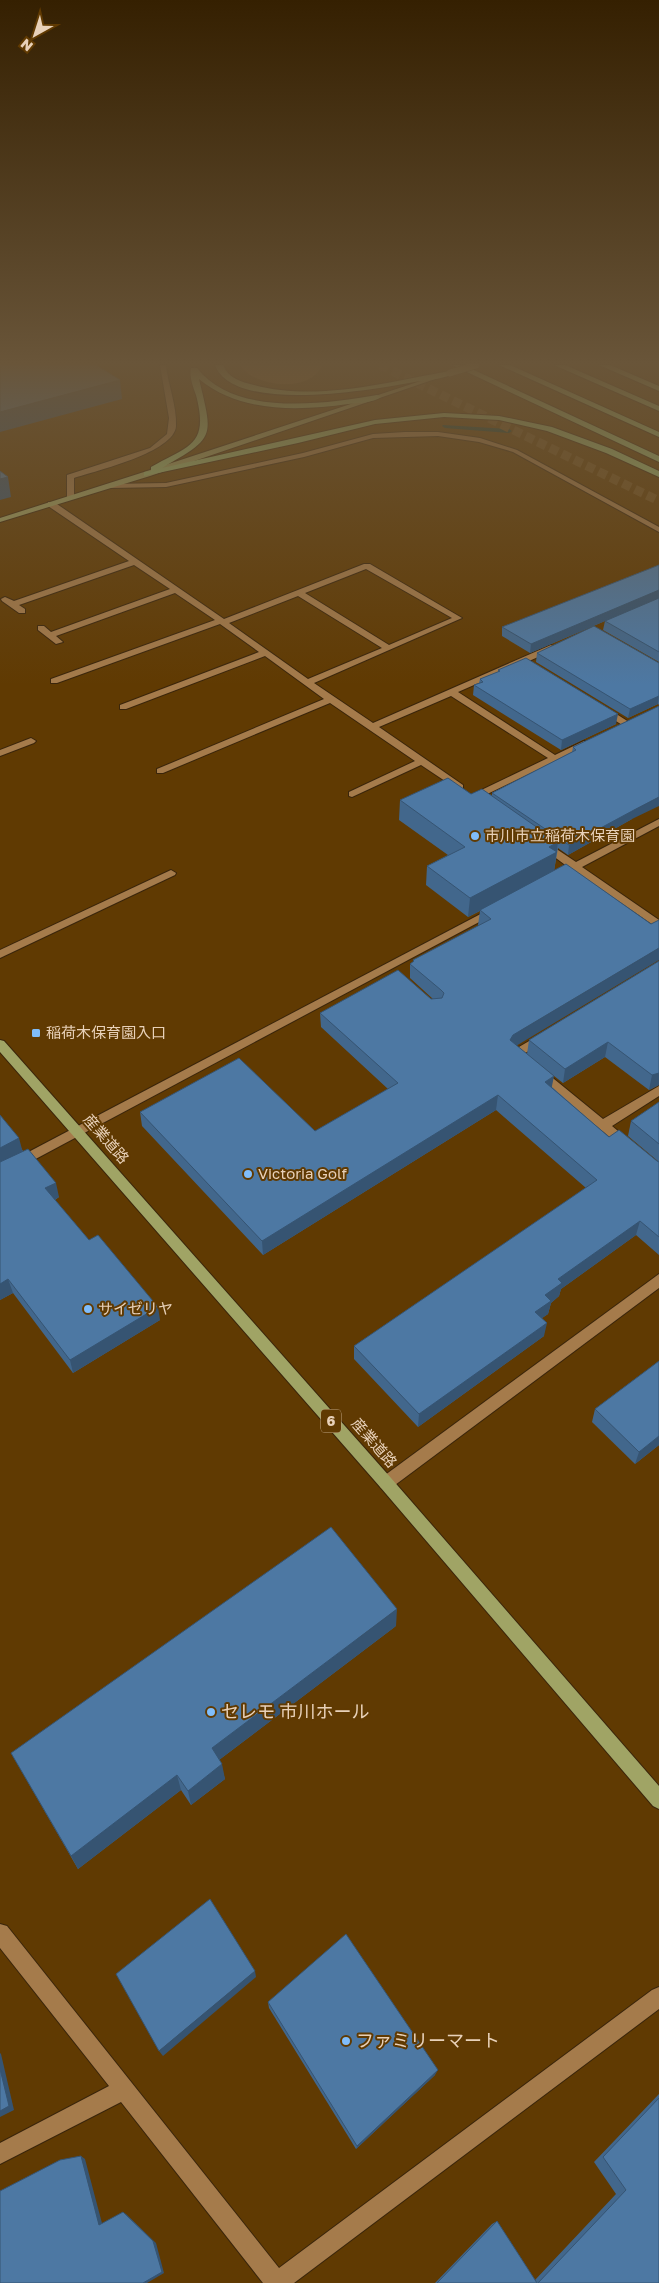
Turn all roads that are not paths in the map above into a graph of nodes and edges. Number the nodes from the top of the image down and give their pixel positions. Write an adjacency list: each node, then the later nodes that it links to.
1 (86, 472): 9 (street)
2 (151, 472): 7 (highway)
3 (154, 472): 7 (main road)
4 (159, 472): 7 (highway)
5 (228, 472): 8 (street)
6 (552, 472): 12 (street)
7 (147, 474): 8 (main road)
8 (110, 486): 9 (main road)
9 (70, 498): 10 (main road)
10 (51, 504): 11 (main road); 13 (street)
11 (0, 520)
12 (659, 530)
13 (135, 562): 14 (street); 17 (street)
14 (176, 590): 19 (street); 21 (street)
15 (299, 592): 19 (street); 24 (street); 24 (street)
16 (5, 599): 17 (street)
17 (14, 604): 18 (street)
18 (22, 611)
19 (222, 622): 25 (street); 26 (street)
20 (41, 628): 21 (street)
21 (50, 636): 22 (street)
22 (59, 642)
23 (558, 645): 28 (street)
24 (388, 648): 27 (street)
25 (266, 653): 27 (street); 31 (street)
26 (54, 681)
27 (306, 683): 29 (street)
28 (451, 692): 33 (street); 37 (street)
29 (331, 699): 33 (street); 39 (street)
30 (596, 704): 32 (street)
31 (122, 707)
32 (627, 724)
33 (372, 727): 38 (street)
34 (595, 739): 37 (street)
35 (31, 741): 36 (street)
36 (0, 753)
37 (554, 758): 38 (street)
38 (422, 761): 40 (street)
39 (160, 770)
40 (352, 794)
41 (659, 822): 43 (street)
42 (536, 840): 43 (street)
43 (575, 867): 45 (street); 47 (street)
44 (171, 873): 48 (street)
45 (549, 881)
46 (507, 904): 53 (street)
47 (659, 925)
48 (0, 954)
49 (550, 1033): 52 (street)
50 (0, 1044): 53 (main road, 産業道路 / 6)
51 (659, 1090): 52 (street)
52 (603, 1125): 54 (street)
53 (76, 1131): 55 (street); 57 (main road, 産業道路 / 6)
54 (638, 1154)
55 (0, 1173)
56 (659, 1280): 57 (street)
57 (386, 1483): 58 (main road, 産業道路 / 6)
58 (659, 1800)
59 (0, 1933): 61 (street)
60 (659, 1997): 63 (street)
61 (124, 2089): 62 (street); 63 (street)
62 (0, 2154)
63 (277, 2283)

